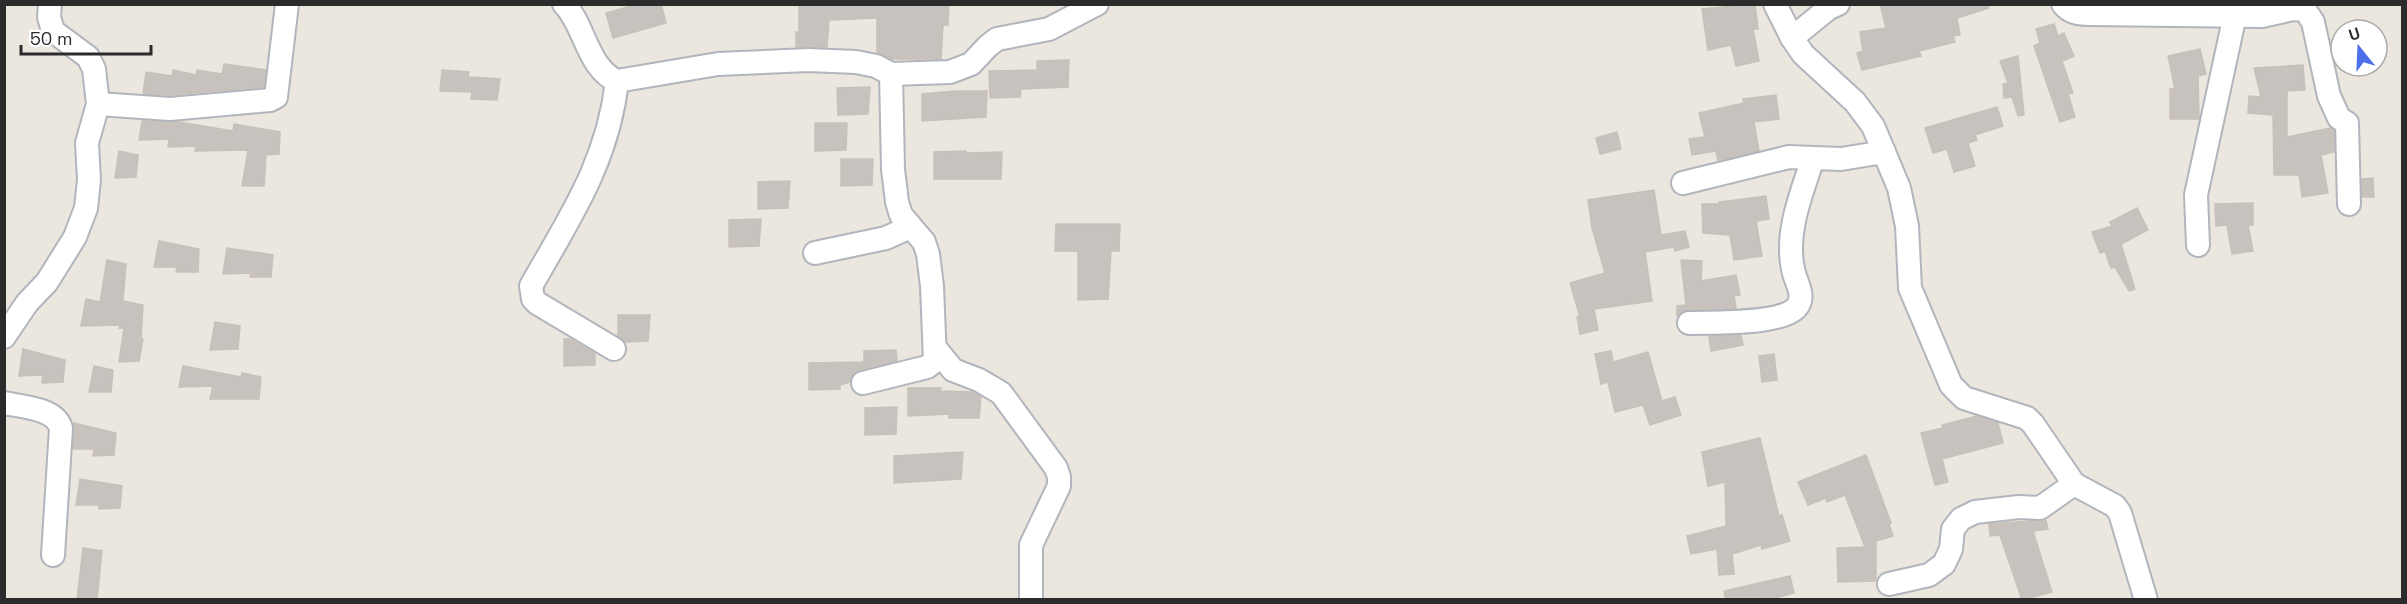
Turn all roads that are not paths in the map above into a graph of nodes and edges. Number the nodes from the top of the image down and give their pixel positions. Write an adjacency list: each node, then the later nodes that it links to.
1 (50, 4): 12 (street)
2 (287, 4): 12 (street)
3 (564, 4): 11 (street)
4 (1097, 4): 10 (street)
5 (1775, 4): 9 (street)
6 (1838, 4): 9 (street)
7 (2063, 4): 8 (street)
8 (2235, 15): 16 (street); 18 (street)
9 (1792, 38): 13 (street)
10 (891, 74): 11 (street); 17 (street)
11 (616, 81): 22 (street)
12 (98, 104): 21 (street)
13 (1884, 152): 14 (street); 26 (street)
14 (1813, 158): 15 (street); 20 (street)
15 (1683, 183)
16 (2349, 204)
17 (910, 226): 19 (street); 23 (street)
18 (2198, 245)
19 (815, 253)
20 (1689, 322)
21 (4, 337)
22 (614, 349)
23 (936, 349): 24 (street); 29 (street)
24 (863, 383)
25 (4, 403): 27 (street)
26 (2074, 484): 28 (street); 30 (street)
27 (53, 555)
28 (1888, 584)
29 (1030, 600)
30 (2146, 600)

